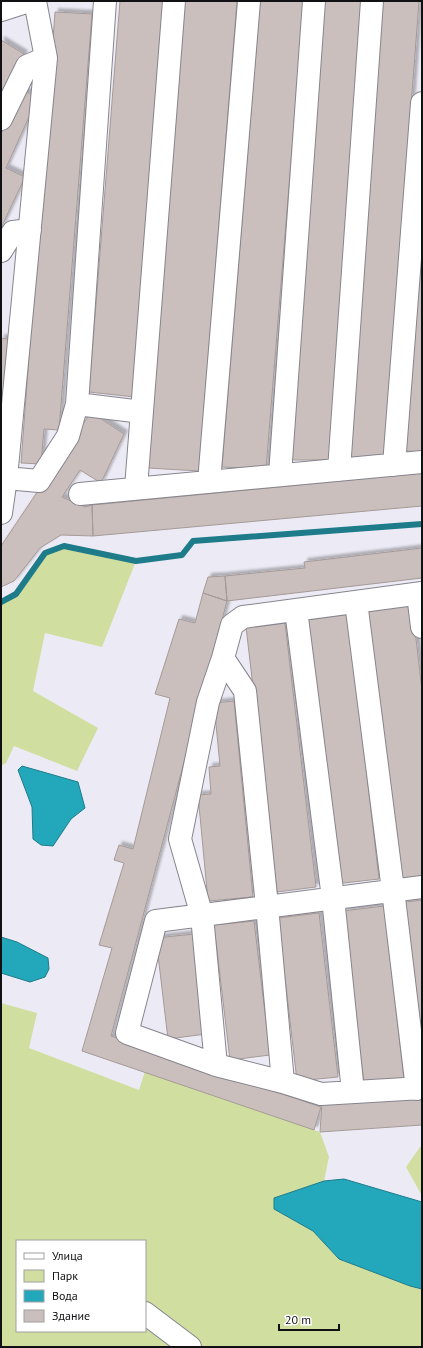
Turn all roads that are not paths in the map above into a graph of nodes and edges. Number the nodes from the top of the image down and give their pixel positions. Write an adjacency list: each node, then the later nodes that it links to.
1 (29, 1): 8 (lane)
2 (35, 1): 9 (lane)
3 (105, 1): 14 (lane)
4 (174, 1): 15 (lane)
5 (249, 1): 21 (lane)
6 (314, 1): 19 (lane)
7 (372, 1): 18 (lane)
8 (1, 10)
9 (46, 58): 11 (lane); 12 (lane)
10 (422, 103): 17 (lane)
11 (1, 119)
12 (30, 230): 13 (lane); 20 (lane)
13 (1, 251)
14 (77, 404): 15 (lane); 20 (lane)
15 (142, 412): 22 (lane)
16 (422, 462): 17 (lane)
17 (394, 465): 18 (lane)
18 (339, 470): 19 (lane)
19 (280, 475): 21 (lane)
20 (6, 478): 24 (lane)
21 (209, 482): 22 (lane)
22 (136, 488): 23 (lane)
23 (80, 494)
24 (1, 512)
25 (420, 594): 26 (lane); 28 (lane)
26 (356, 602): 27 (lane); 31 (lane)
27 (296, 610): 29 (lane); 32 (lane)
28 (422, 627)
29 (223, 658): 33 (lane); 34 (lane)
30 (422, 887): 31 (lane)
31 (393, 890): 32 (lane); 37 (lane)
32 (333, 898): 33 (lane); 38 (lane)
33 (267, 906): 34 (lane); 36 (lane)
34 (202, 916): 35 (lane); 35 (lane)
35 (216, 1065): 36 (lane)
36 (283, 1082): 38 (lane)
37 (419, 1089): 38 (lane)
38 (353, 1092)
39 (146, 1314): 40 (lane)
40 (190, 1347)

